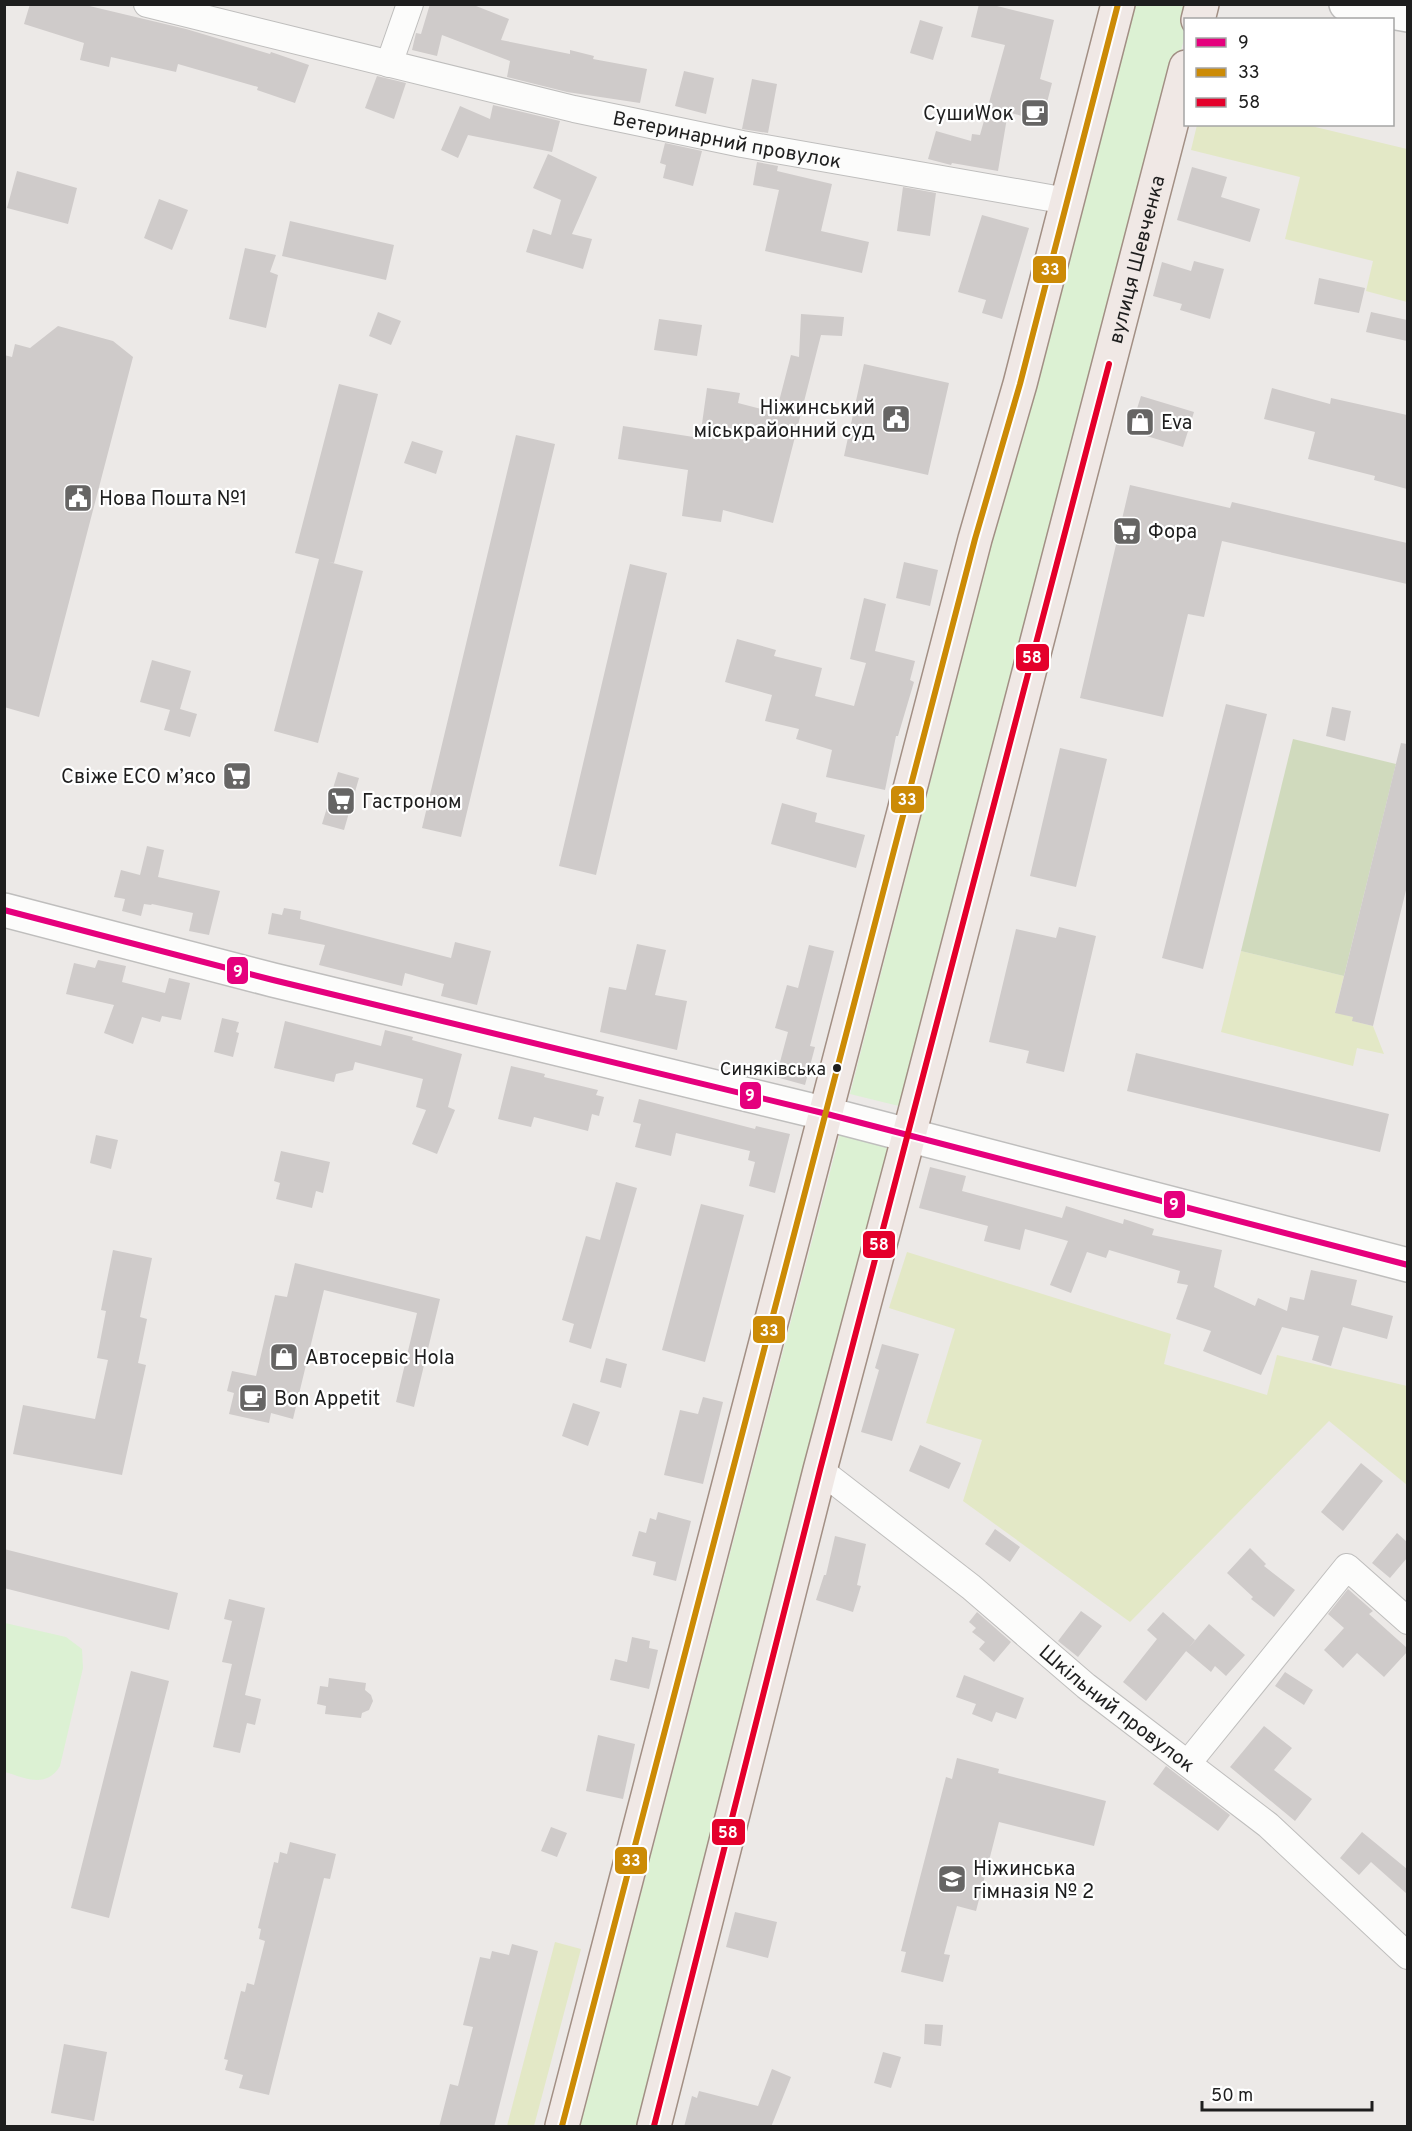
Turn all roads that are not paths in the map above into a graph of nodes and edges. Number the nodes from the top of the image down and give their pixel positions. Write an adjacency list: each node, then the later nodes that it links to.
1 (147, 4): 6 (street, Ветеринарний провулок)
2 (410, 4): 6 (street)
3 (1118, 4): 8 (main road)
4 (1346, 4): 5 (street)
5 (1407, 15)
6 (389, 64): 8 (street, Ветеринарний провулок)
7 (1184, 71): 11 (main road, вулиця Шевченка)
8 (1067, 201): 10 (main road)
9 (4, 910): 10 (street)
10 (827, 1114): 11 (street); 17 (main road)
11 (909, 1135): 12 (street); 13 (main road, вулиця Шевченка)
12 (1407, 1265)
13 (820, 1470): 15 (street, Шкільний провулок); 18 (main road, вулиця Шевченка)
14 (1407, 1622): 15 (street)
15 (1188, 1763): 16 (street, Шкільний провулок)
16 (1407, 1956)
17 (562, 2127)
18 (654, 2127)

